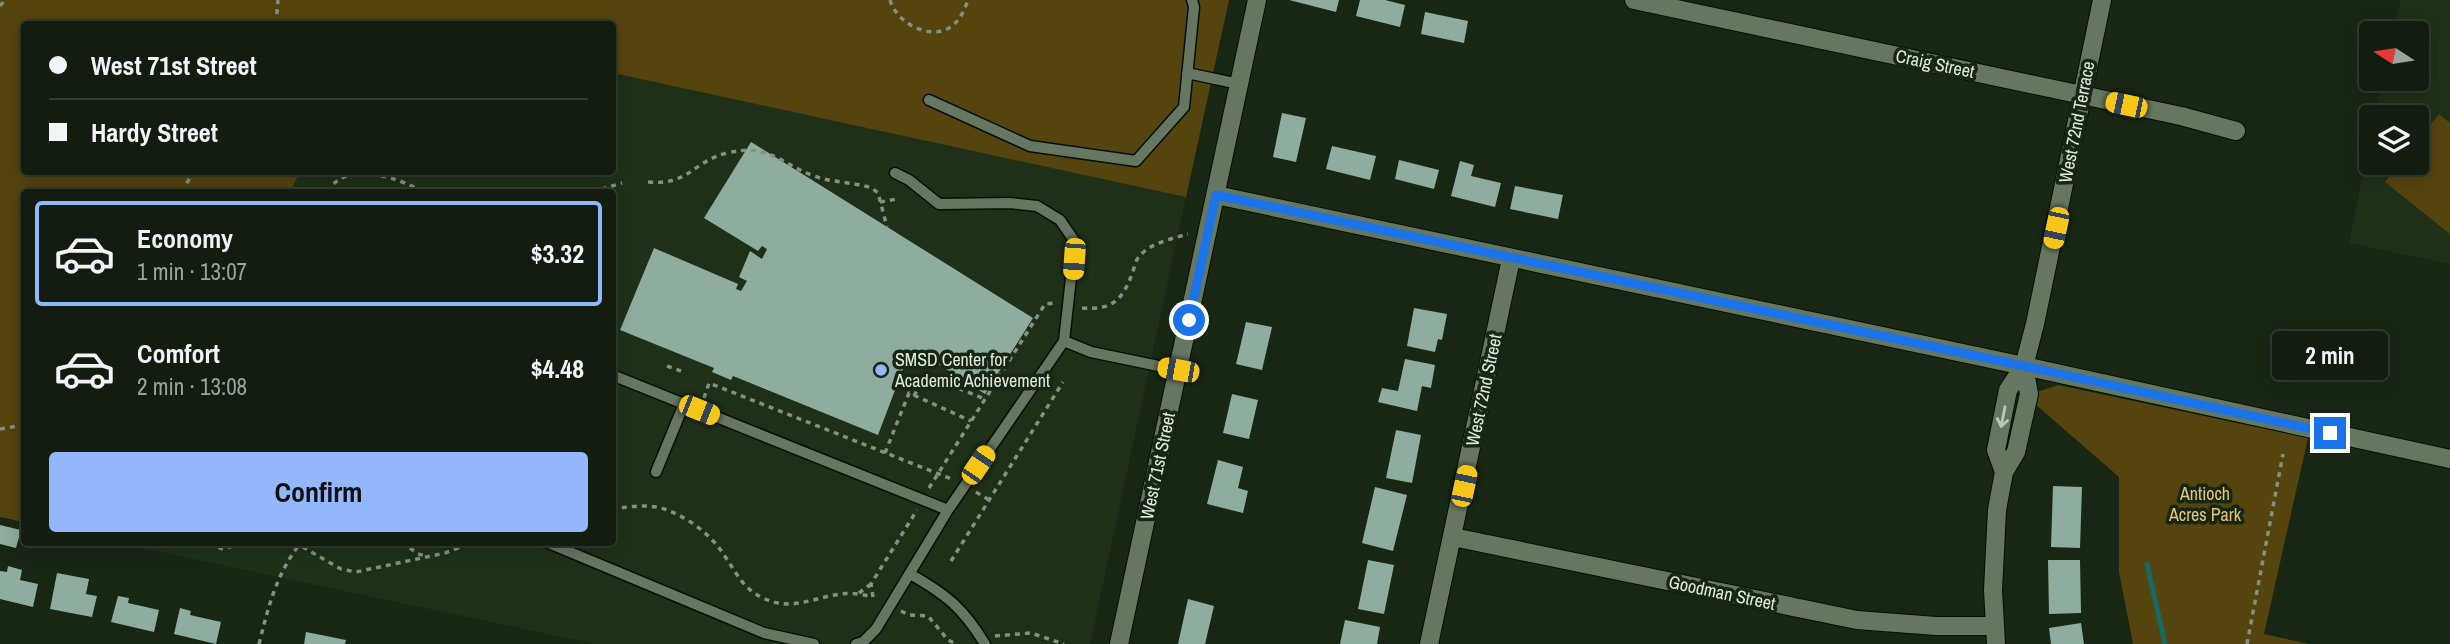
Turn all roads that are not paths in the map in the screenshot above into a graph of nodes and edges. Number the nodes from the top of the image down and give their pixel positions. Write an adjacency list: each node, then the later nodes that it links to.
1 (1192, 0): 5 (lane)
2 (1257, 0): 6 (street, West 71st Street)
3 (1634, 0): 7 (street, Craig Street)
4 (2102, 0): 7 (street, West 72nd Terrace)
5 (1187, 73): 6 (lane); 8 (lane)
6 (1239, 84): 11 (street, West 71st Street)
7 (2082, 96): 9 (street, Craig Street); 14 (street, West 72nd Terrace)
8 (929, 100)
9 (2235, 131)
10 (895, 173): 13 (lane)
11 (1216, 195): 12 (street); 15 (street, West 71st Street)
12 (1511, 259): 14 (street); 21 (street, West 72nd Street)
13 (1064, 341): 15 (lane); 20 (lane)
14 (2024, 366): 18 (street); 24 (street, West 72nd Terrace)
15 (1178, 370): 28 (street, West 71st Street)
16 (616, 377): 17 (lane)
17 (684, 404): 19 (lane); 20 (lane)
18 (2450, 459)
19 (656, 472)
20 (948, 510): 23 (lane)
21 (1453, 537): 24 (street, Goodman Street); 29 (street, West 72nd Street)
22 (556, 546): 25 (lane)
23 (910, 574): 26 (lane); 27 (lane)
24 (1995, 635)
25 (814, 644)
26 (856, 644)
27 (985, 644)
28 (1119, 644)
29 (1429, 644)

